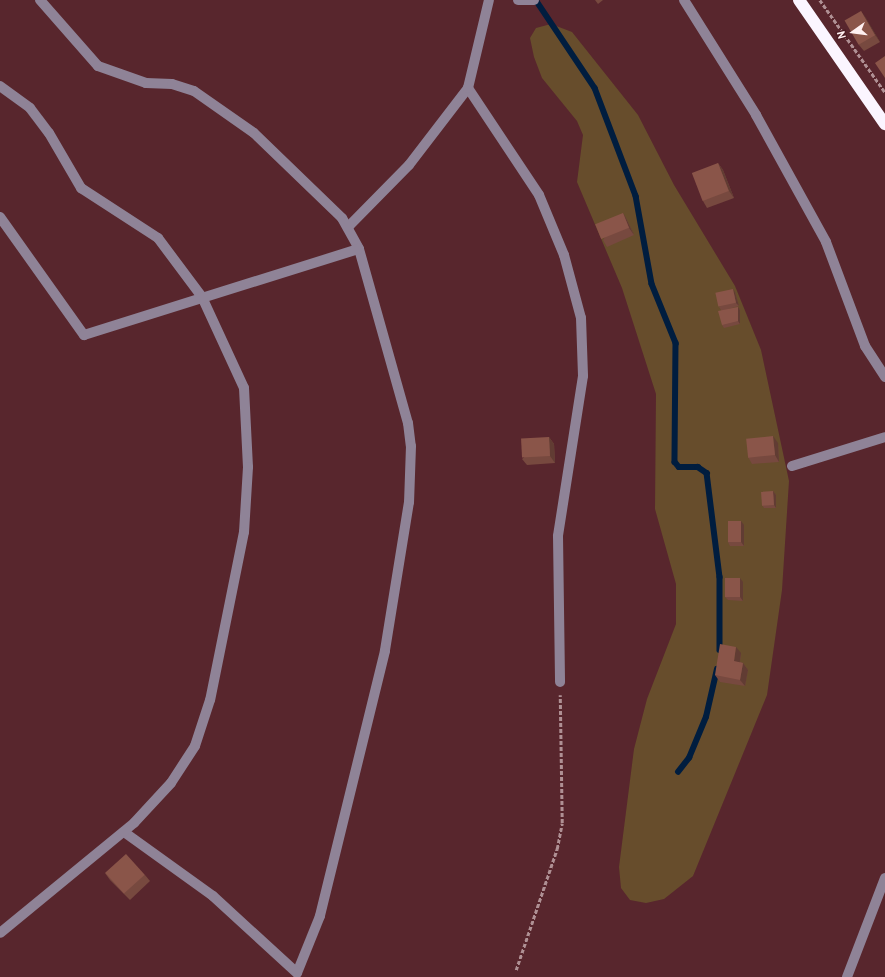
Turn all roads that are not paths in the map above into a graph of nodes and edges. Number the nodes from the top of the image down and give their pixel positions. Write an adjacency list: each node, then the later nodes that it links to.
1 (40, 0): 11 (street)
2 (489, 0): 8 (street)
3 (518, 0): 6 (street)
4 (684, 0): 14 (street)
5 (799, 0): 9 (highway)
6 (533, 1)
7 (0, 86): 13 (street)
8 (468, 88): 11 (street); 17 (street)
9 (885, 124)
10 (0, 218): 13 (street)
11 (348, 227): 12 (street)
12 (359, 249): 13 (street); 18 (street)
13 (202, 297): 18 (street)
14 (885, 377)
15 (885, 436): 16 (street)
16 (792, 466)
17 (560, 682)
18 (124, 832): 20 (street)
19 (885, 878): 21 (street)
20 (0, 934)
21 (847, 977)

